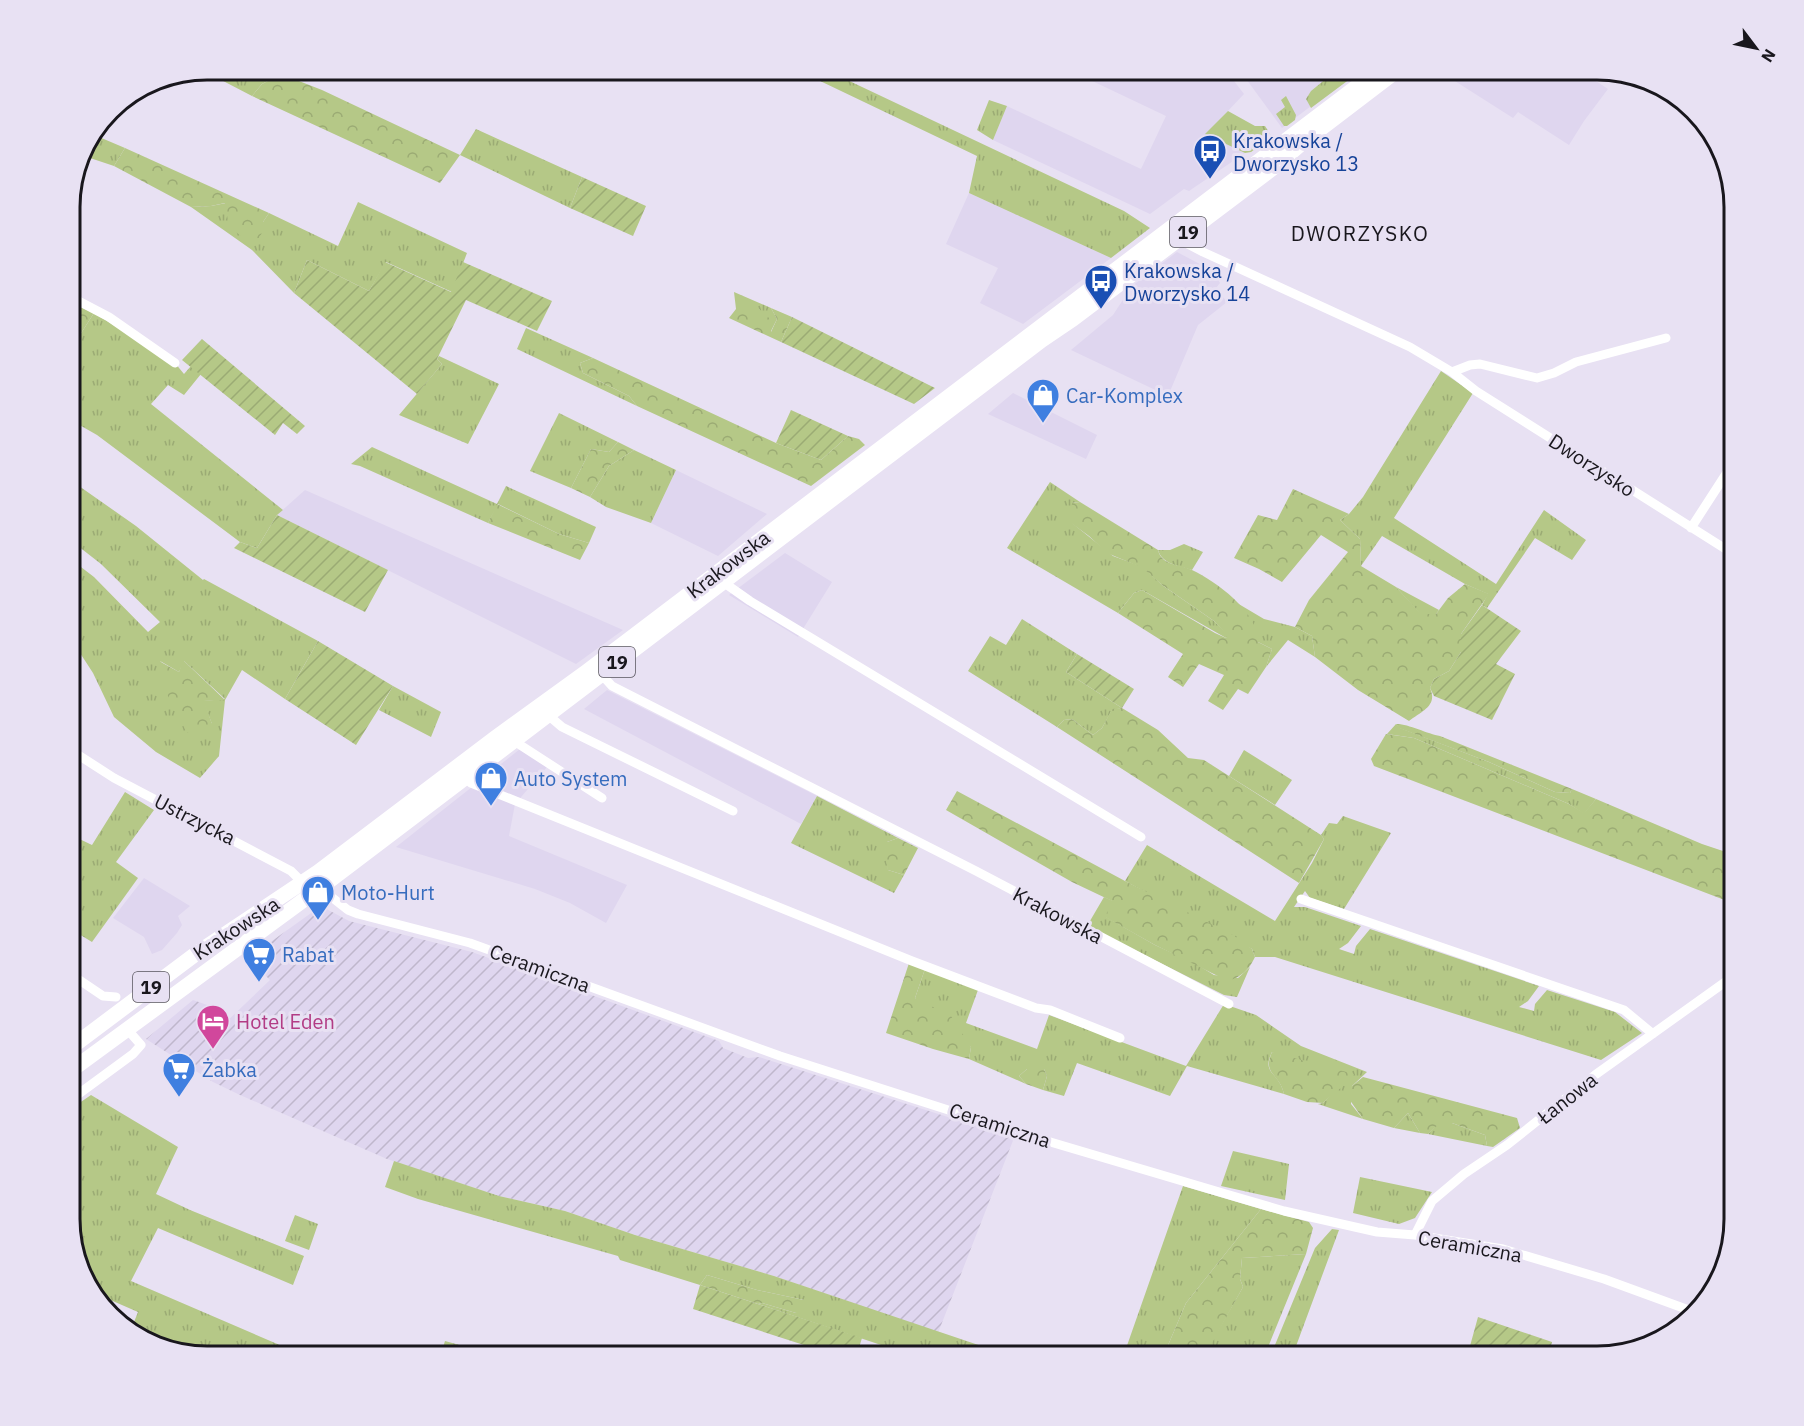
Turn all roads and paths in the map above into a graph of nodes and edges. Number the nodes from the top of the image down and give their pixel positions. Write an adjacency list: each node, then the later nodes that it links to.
1 (1366, 80): 3 (main road, Krakowska / 19)
2 (1384, 80): 3 (main road, Krakowska / 19)
3 (1176, 232): 7 (street, Dworzysko); 11 (main road, Krakowska / 19); 20 (main road, Krakowska / 19)
4 (80, 302): 6 (street)
5 (1666, 338): 7 (street)
6 (175, 363)
7 (1452, 372): 9 (street, Dworzysko)
8 (1724, 477): 9 (street)
9 (1691, 528): 10 (street, Dworzysko)
10 (1724, 548)
11 (723, 582): 12 (main road, Krakowska / 19); 19 (street)
12 (601, 674): 13 (main road, Krakowska / 19); 26 (street, Krakowska)
13 (548, 715): 14 (main road, Krakowska / 19); 18 (street)
14 (514, 741): 16 (main road, Krakowska / 19); 17 (street)
15 (80, 756): 20 (street, Ustrzycka)
16 (465, 778): 21 (main road, Krakowska / 19); 29 (street)
17 (602, 798)
18 (733, 811)
19 (1141, 837)
20 (303, 883): 21 (street, Ustrzycka); 30 (main road, Krakowska / 19)
21 (320, 888): 27 (main road, Krakowska / 19); 33 (street, Ceramiczna)
22 (1301, 899): 28 (street)
23 (80, 980): 25 (street)
24 (1724, 983): 28 (street, Łanowa)
25 (116, 997)
26 (1229, 1004)
27 (127, 1029): 31 (main road, Krakowska / 19); 32 (street)
28 (1653, 1034): 33 (street, Łanowa)
29 (1120, 1038)
30 (80, 1041)
31 (80, 1064)
32 (80, 1093)
33 (1414, 1235): 34 (street, Ceramiczna)
34 (1687, 1309)

